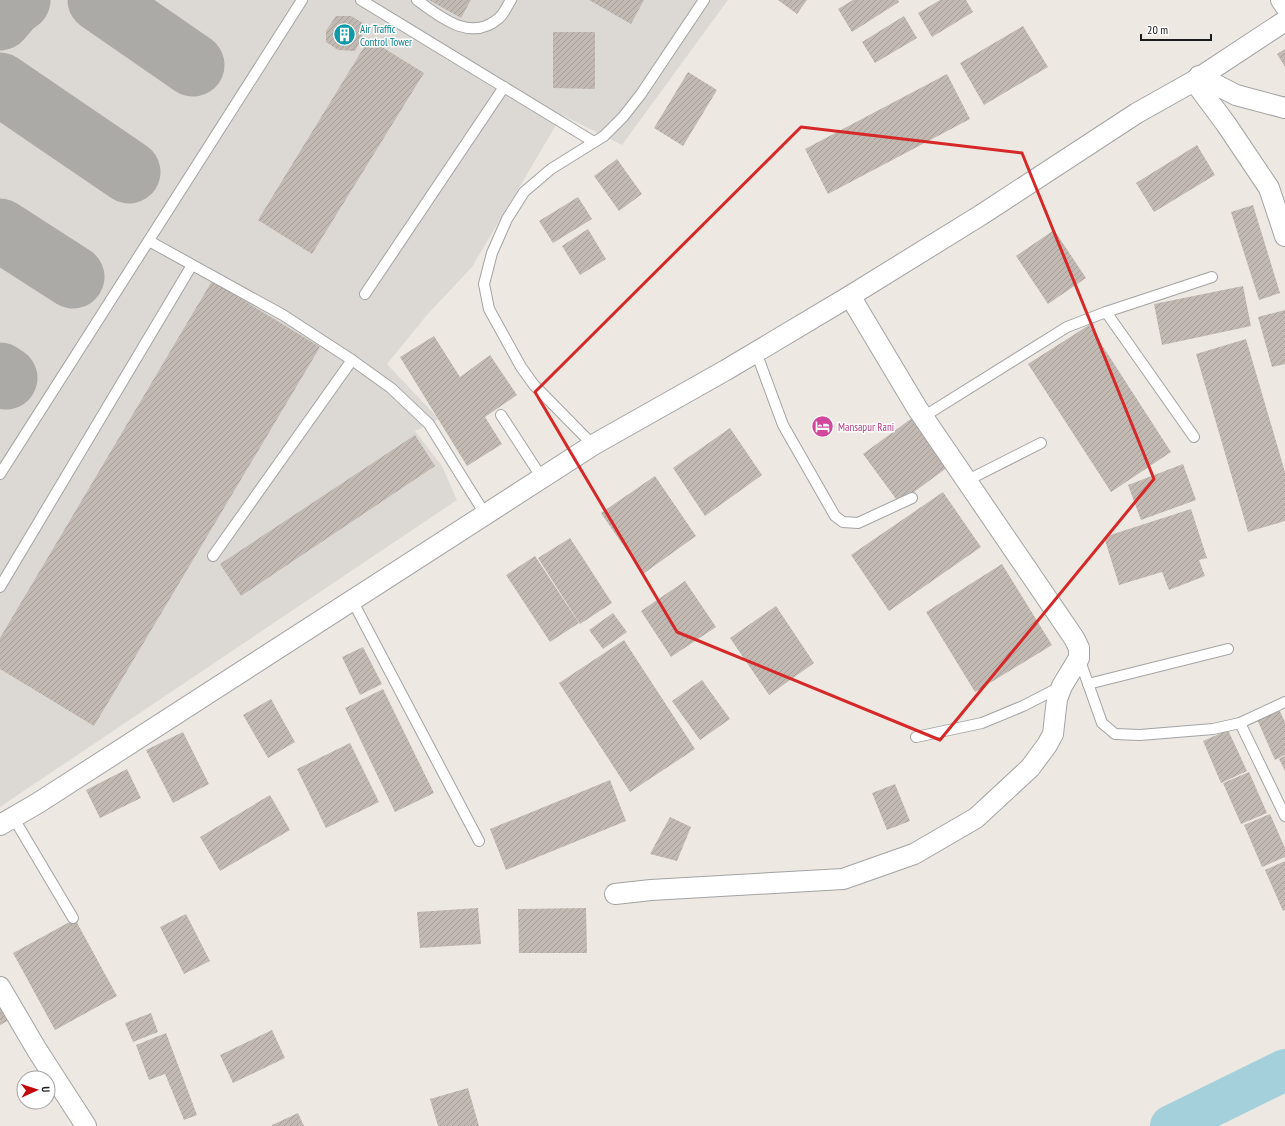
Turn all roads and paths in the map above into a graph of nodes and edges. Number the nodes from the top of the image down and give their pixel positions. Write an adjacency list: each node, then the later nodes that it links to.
1 (302, 0): 14 (lane)
2 (361, 0): 10 (lane)
3 (416, 0): 4 (lane)
4 (511, 0)
5 (704, 0): 12 (lane)
6 (1281, 0): 7 (street)
7 (1285, 6)
8 (1285, 21): 9 (street)
9 (1197, 79): 11 (street); 13 (street); 18 (street)
10 (504, 87): 12 (lane); 17 (lane)
11 (1285, 108)
12 (594, 142): 26 (lane)
13 (1285, 236)
14 (149, 241): 15 (lane); 27 (lane)
15 (192, 265): 21 (lane); 33 (lane)
16 (1212, 277): 19 (lane)
17 (365, 294)
18 (850, 296): 20 (street); 23 (street)
19 (1106, 312): 23 (lane); 24 (lane)
20 (756, 352): 26 (street); 30 (lane)
21 (352, 360): 31 (lane); 32 (lane)
22 (501, 415): 28 (lane)
23 (923, 416): 29 (street)
24 (1194, 437)
25 (1041, 443): 29 (lane)
26 (593, 445): 28 (street)
27 (0, 474)
28 (542, 478): 31 (street)
29 (966, 481): 36 (street)
30 (912, 498)
31 (485, 514): 34 (street)
32 (213, 556)
33 (0, 587)
34 (352, 600): 43 (street); 44 (lane)
35 (1228, 649): 37 (lane)
36 (1079, 658): 37 (lane); 38 (street)
37 (1088, 684): 40 (lane)
38 (1062, 686): 41 (lane); 45 (street)
39 (1285, 702): 40 (lane)
40 (1240, 723): 42 (lane)
41 (916, 737)
42 (1285, 816)
43 (7, 821): 46 (lane)
44 (479, 841)
45 (615, 894)
46 (73, 918)
47 (0, 987): 48 (street)
48 (86, 1126)

